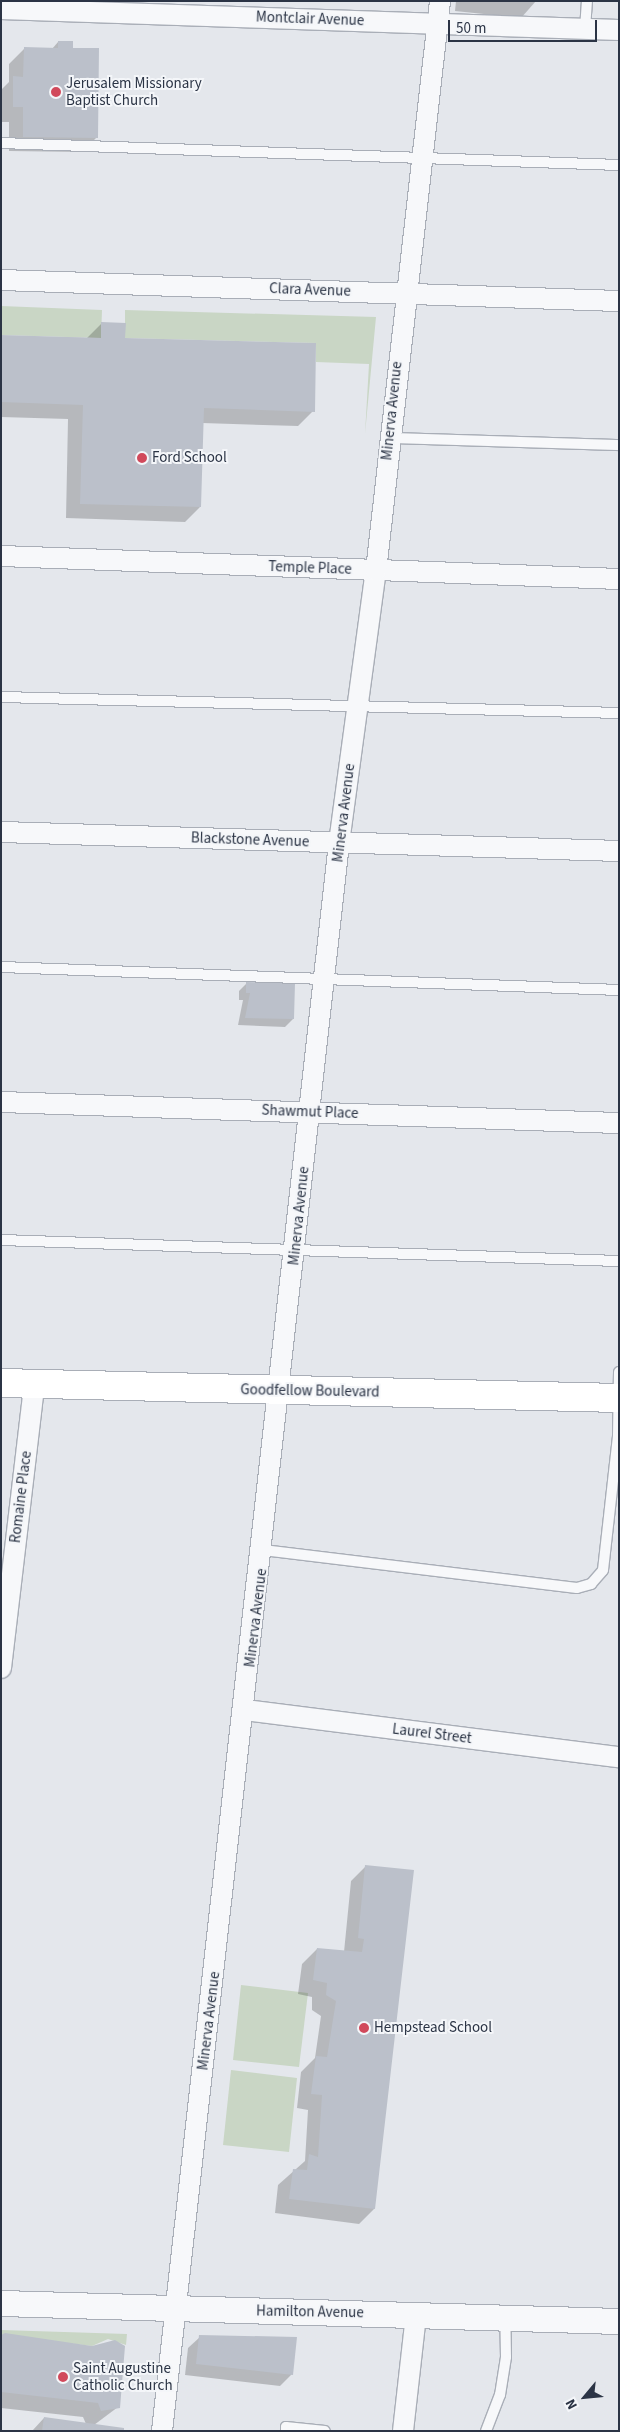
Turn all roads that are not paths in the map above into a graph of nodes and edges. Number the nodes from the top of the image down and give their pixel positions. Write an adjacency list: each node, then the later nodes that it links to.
1 (440, 1): 4 (street, Minerva Avenue)
2 (587, 1): 5 (lane)
3 (1, 9): 4 (street, Montclair Avenue)
4 (437, 24): 5 (street, Montclair Avenue); 8 (street, Minerva Avenue)
5 (585, 29): 6 (street, Montclair Avenue)
6 (619, 30)
7 (1, 143): 8 (lane)
8 (421, 158): 9 (lane); 11 (street, Minerva Avenue)
9 (619, 165)
10 (1, 280): 11 (street, Clara Avenue)
11 (405, 293): 12 (street, Clara Avenue); 13 (street, Minerva Avenue)
12 (619, 301)
13 (390, 438): 14 (lane); 16 (street, Minerva Avenue)
14 (619, 445)
15 (1, 556): 16 (street, Temple Place)
16 (376, 571): 17 (street, Temple Place); 19 (street, Minerva Avenue)
17 (619, 578)
18 (1, 696): 19 (lane)
19 (358, 706): 20 (lane); 22 (street, Minerva Avenue)
20 (619, 713)
21 (1, 832): 22 (street, Blackstone Avenue)
22 (339, 842): 23 (street, Blackstone Avenue); 25 (street, Minerva Avenue)
23 (619, 851)
24 (1, 967): 25 (lane)
25 (324, 978): 26 (lane); 28 (street, Minerva Avenue)
26 (619, 990)
27 (1, 1102): 28 (street, Shawmut Place)
28 (309, 1112): 29 (street, Shawmut Place); 31 (street, Minerva Avenue)
29 (619, 1123)
30 (1, 1240): 31 (lane)
31 (296, 1248): 32 (lane); 36 (street, Minerva Avenue)
32 (619, 1261)
33 (619, 1372): 37 (lane)
34 (1, 1383): 35 (main road, Goodfellow Boulevard)
35 (34, 1384): 36 (main road, Goodfellow Boulevard); 39 (street, Romaine Place)
36 (281, 1390): 37 (main road, Goodfellow Boulevard); 38 (street, Minerva Avenue)
37 (618, 1398): 38 (lane)
38 (263, 1550): 40 (street, Minerva Avenue)
39 (1, 1668)
40 (245, 1710): 41 (street, Laurel Street); 43 (street, Minerva Avenue)
41 (619, 1757)
42 (1, 2303): 43 (street, Hamilton Avenue)
43 (176, 2309): 44 (street, Hamilton Avenue); 47 (street, Minerva Avenue)
44 (416, 2315): 45 (street, Hamilton Avenue); 50 (street)
45 (505, 2317): 46 (street, Hamilton Avenue); 51 (lane)
46 (619, 2321)
47 (162, 2431)
48 (286, 2431): 49 (lane)
49 (325, 2431)
50 (403, 2431)
51 (486, 2431)

